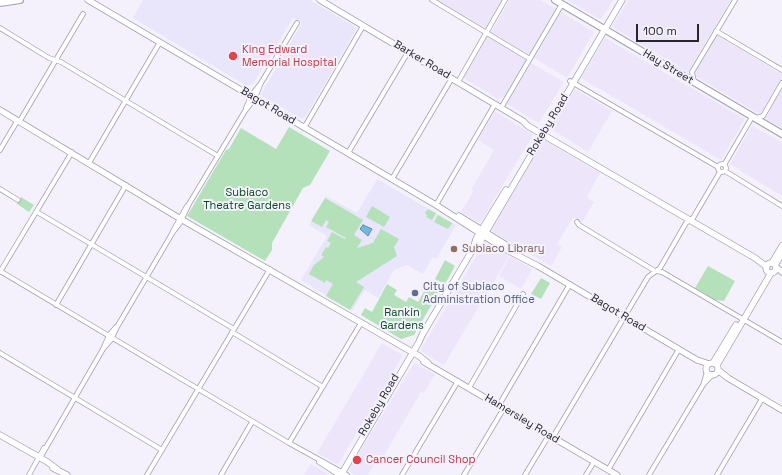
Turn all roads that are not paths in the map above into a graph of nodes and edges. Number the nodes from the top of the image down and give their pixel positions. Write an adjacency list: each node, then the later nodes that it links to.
1 (20, 0): 11 (main road)
2 (88, 0): 13 (main road, Bagot Road)
3 (93, 0): 13 (main road, Bagot Road)
4 (320, 0): 16 (main road, Barker Road)
5 (432, 0): 20 (street)
6 (505, 0): 20 (street)
7 (555, 0): 12 (main road, Hay Street)
8 (618, 0): 18 (main road, Rokeby Road)
9 (622, 0): 18 (main road, Rokeby Road)
10 (735, 0): 19 (street)
11 (0, 3)
12 (562, 4): 18 (main road, Hay Street); 23 (street)
13 (100, 7): 21 (main road, Bagot Road)
14 (83, 14): 24 (street)
15 (297, 23): 31 (street)
16 (363, 26): 22 (main road, Barker Road); 38 (street)
17 (0, 28): 24 (street)
18 (603, 29): 27 (main road, Rokeby Road); 30 (main road, Hay Street)
19 (716, 31): 25 (street); 30 (street)
20 (486, 33): 23 (street); 28 (street)
21 (160, 42): 31 (main road, Bagot Road); 32 (street)
22 (408, 52): 26 (main road, Barker Road); 43 (street)
23 (530, 59): 34 (street)
24 (55, 60): 32 (street); 37 (street)
25 (782, 70)
26 (452, 78): 28 (main road, Barker Road); 50 (street)
27 (572, 80): 39 (main road, Rokeby Road); 47 (street)
28 (458, 82): 33 (main road, Barker Road)
29 (782, 83): 36 (street)
30 (696, 84): 36 (main road, Hay Street)
31 (253, 97): 38 (main road, Bagot Road); 44 (street)
32 (126, 101): 44 (street); 45 (street)
33 (495, 104): 34 (main road, Barker Road); 55 (street)
34 (501, 108): 39 (main road, Barker Road)
35 (0, 110): 37 (main road, Hamersley Road)
36 (754, 118): 40 (main road, Hay Street); 46 (street)
37 (19, 121): 41 (street); 42 (main road, Hamersley Road)
38 (304, 128): 43 (main road, Bagot Road)
39 (542, 132): 58 (main road, Barker Road); 60 (main road, Rokeby Road)
40 (782, 134)
41 (0, 150)
42 (72, 152): 45 (main road, Hamersley Road); 56 (street)
43 (348, 153): 50 (main road, Bagot Road)
44 (218, 156): 57 (street)
45 (89, 163): 51 (main road, Hamersley Road)
46 (724, 165): 47 (street); 48 (street)
47 (718, 167): 49 (street)
48 (725, 171): 49 (street); 54 (street)
49 (720, 172): 58 (street)
50 (392, 179): 55 (main road, Bagot Road)
51 (126, 185): 57 (main road, Hamersley Road); 61 (street)
52 (0, 189): 53 (street)
53 (18, 200)
54 (781, 204)
55 (436, 205): 60 (main road, Bagot Road)
56 (37, 212): 61 (street); 67 (street)
57 (182, 217): 64 (main road, Hamersley Road); 69 (street)
58 (690, 219): 65 (main road, Barker Road); 66 (street)
59 (577, 222): 66 (street)
60 (482, 233): 70 (main road, Bagot Road); 81 (main road, Rokeby Road)
61 (92, 244): 69 (street); 72 (street)
62 (782, 246): 65 (main road)
63 (782, 254): 65 (main road)
64 (270, 268): 75 (main road, Hamersley Road); 76 (street)
65 (771, 268): 68 (main road, Barker Road); 74 (main road)
66 (655, 271): 73 (street); 74 (street)
67 (0, 272): 72 (street)
68 (782, 274)
69 (146, 277): 76 (street); 77 (street)
70 (570, 284): 73 (main road, Bagot Road); 89 (street)
71 (523, 294): 85 (street)
72 (56, 305): 77 (street)
73 (624, 317): 79 (main road, Bagot Road); 93 (street)
74 (742, 319): 78 (street); 82 (main road)
75 (361, 323): 81 (main road, Hamersley Road); 84 (street)
76 (233, 331): 84 (street); 86 (street)
77 (110, 338): 86 (street); 87 (street)
78 (782, 342)
79 (679, 349): 82 (main road, Bagot Road); 98 (street)
80 (0, 353): 87 (street)
81 (411, 353): 83 (main road, Hamersley Road); 99 (main road, Rokeby Road)
82 (712, 369): 88 (main road, Bagot Road); 100 (street)
83 (458, 381): 85 (main road, Hamersley Road); 105 (street)
84 (323, 387): 94 (street)
85 (469, 388): 89 (main road, Hamersley Road)
86 (198, 390): 91 (street); 95 (street)
87 (75, 398): 95 (street); 96 (street)
88 (762, 399): 90 (main road, Bagot Road); 110 (street)
89 (501, 407): 93 (main road, Hamersley Road); 106 (street)
90 (782, 410)
91 (252, 422): 94 (street); 104 (street)
92 (0, 435): 96 (main road)
93 (551, 436): 97 (main road, Hamersley Road); 107 (street)
94 (289, 443): 99 (street)
95 (162, 450): 103 (street)
96 (39, 458): 101 (street); 102 (main road)
97 (594, 462): 98 (main road, Hamersley Road); 108 (street)
98 (608, 470): 109 (main road, Hamersley Road)
99 (340, 474)
100 (650, 474)
101 (28, 475)
102 (67, 475)
103 (147, 475)
104 (221, 475)
105 (402, 475)
106 (464, 475)
107 (525, 475)
108 (586, 475)
109 (617, 475)
110 (717, 475)

